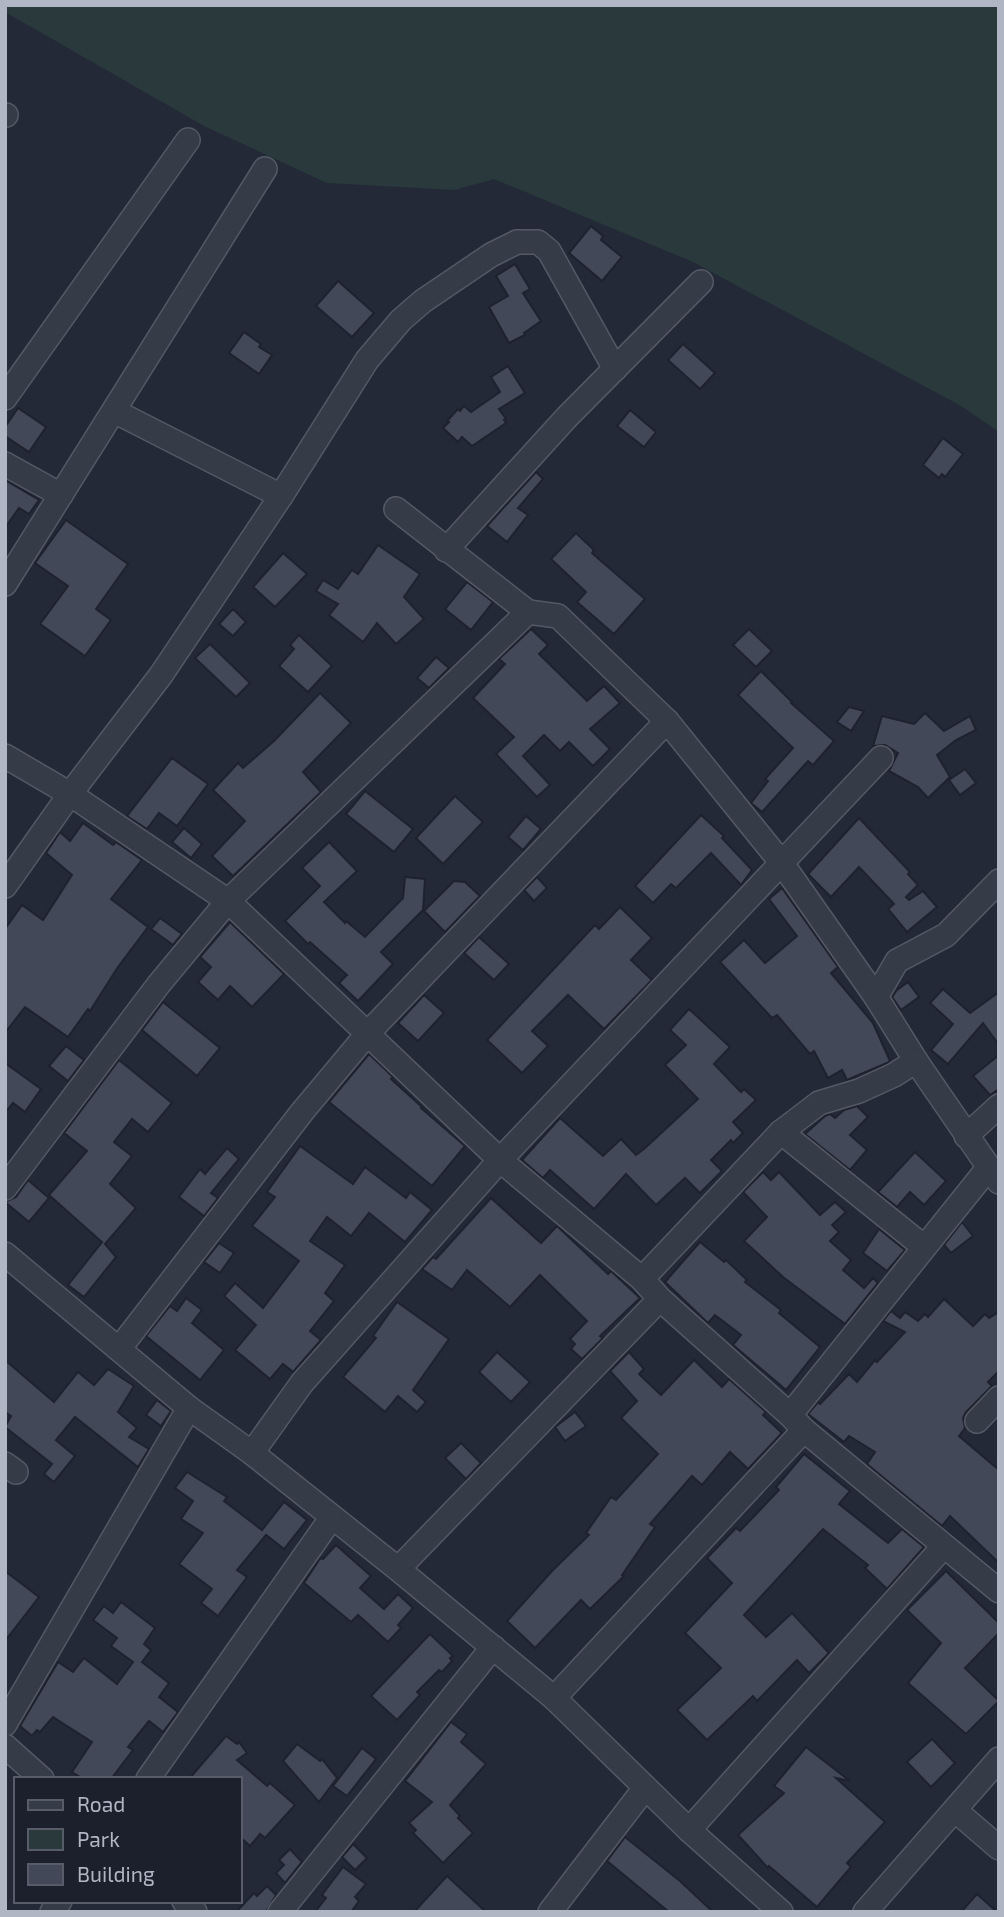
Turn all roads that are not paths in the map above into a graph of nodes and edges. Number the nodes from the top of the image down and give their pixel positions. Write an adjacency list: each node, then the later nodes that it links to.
1 (188, 140): 5 (street)
2 (265, 169): 6 (street)
3 (701, 282): 4 (street)
4 (615, 369): 9 (street); 11 (street)
5 (5, 398)
6 (114, 411): 8 (street); 9 (street)
7 (5, 464): 8 (street)
8 (61, 495): 12 (street)
9 (281, 496): 17 (street)
10 (396, 509): 11 (street)
11 (446, 550): 13 (street)
12 (5, 584)
13 (528, 612): 14 (street); 21 (street)
14 (667, 720): 18 (street); 23 (street)
15 (5, 756): 17 (street)
16 (881, 758): 18 (street)
17 (70, 794): 20 (street); 21 (street)
18 (781, 862): 22 (street); 28 (street)
19 (999, 881): 22 (street)
20 (5, 886)
21 (228, 901): 23 (street); 30 (street)
22 (876, 997): 24 (street)
23 (368, 1033): 28 (street); 35 (street)
24 (916, 1061): 26 (street); 27 (street)
25 (999, 1106): 27 (street)
26 (781, 1132): 31 (street); 33 (street)
27 (966, 1136): 29 (street)
28 (500, 1160): 33 (street); 40 (street)
29 (994, 1174): 31 (street)
30 (5, 1188)
31 (924, 1247): 39 (street)
32 (5, 1254): 35 (street)
33 (642, 1279): 34 (street)
34 (660, 1299): 39 (street); 43 (street)
35 (119, 1349): 37 (street)
36 (999, 1398): 38 (street)
37 (189, 1408): 40 (street); 47 (street)
38 (977, 1421)
39 (797, 1423): 42 (street); 46 (street)
40 (252, 1453): 41 (street)
41 (332, 1517): 43 (street); 51 (street)
42 (944, 1546): 44 (street); 54 (street)
43 (398, 1569): 45 (street)
44 (999, 1591)
45 (493, 1647): 46 (street); 57 (street)
46 (554, 1698): 52 (street)
47 (5, 1724)
48 (5, 1746): 50 (street)
49 (999, 1759): 53 (street)
50 (40, 1777)
51 (149, 1777)
52 (645, 1788): 54 (street); 58 (street)
53 (956, 1811): 55 (street); 59 (street)
54 (689, 1830): 56 (street)
55 (999, 1848)
56 (780, 1911)
57 (281, 1912)
58 (550, 1912)
59 (865, 1912)

